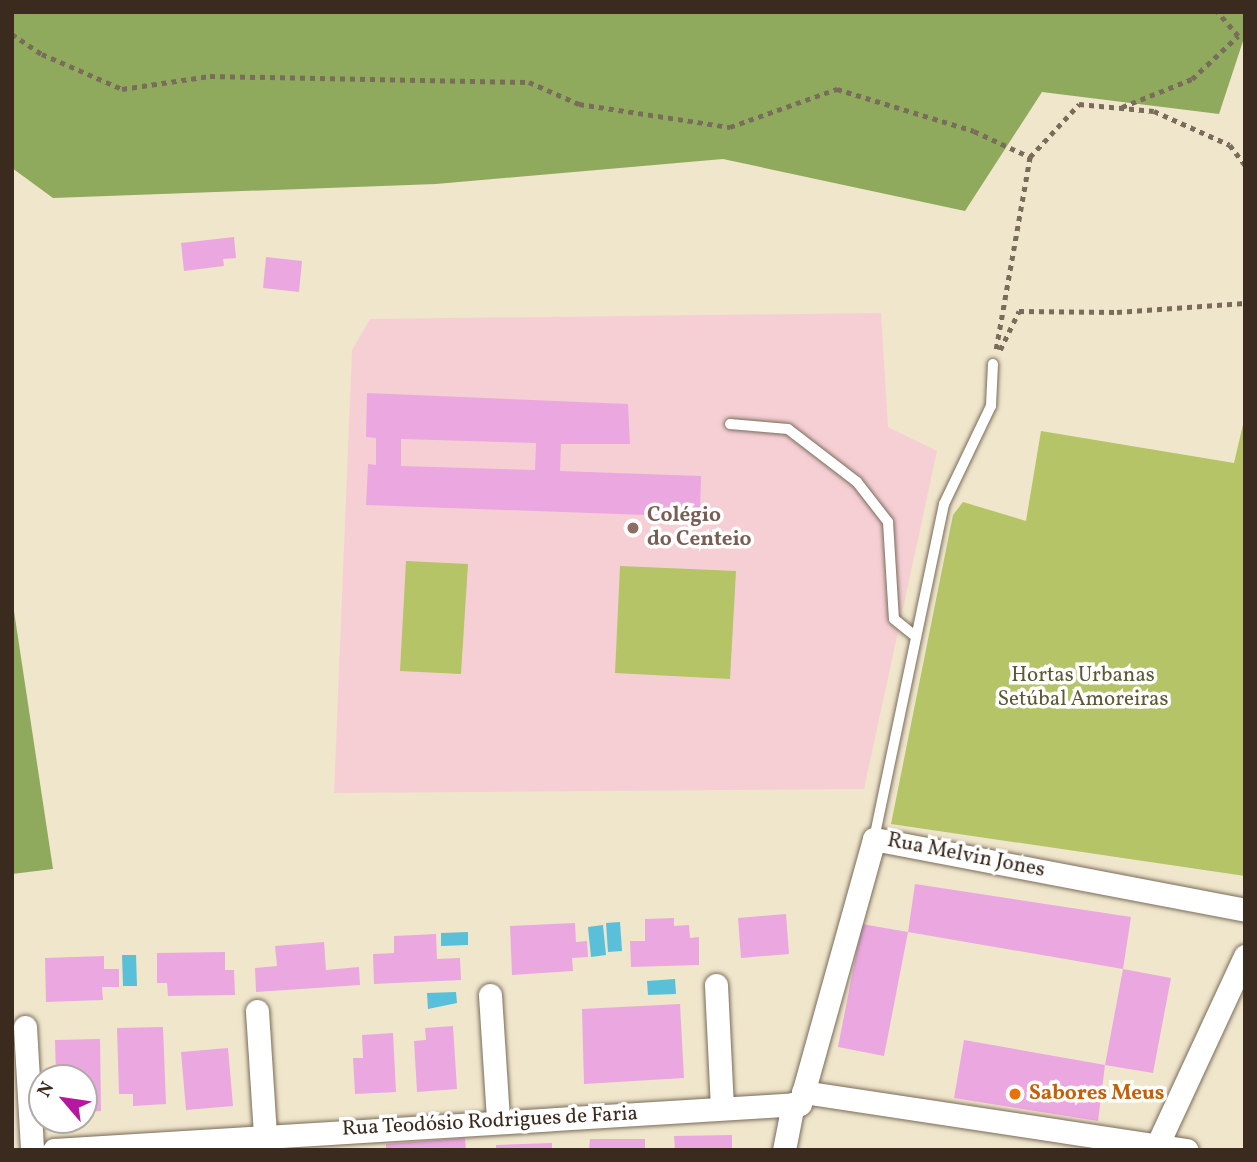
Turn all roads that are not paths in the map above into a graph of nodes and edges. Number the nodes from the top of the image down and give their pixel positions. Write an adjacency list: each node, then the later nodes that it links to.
1 (993, 364): 3 (lane)
2 (730, 424): 3 (lane)
3 (916, 638): 4 (lane)
4 (874, 839): 5 (street, Rua Melvin Jones); 11 (street, Rua Melvin Jones)
5 (1245, 910)
6 (1245, 956): 15 (street)
7 (716, 985): 12 (street)
8 (490, 995): 13 (street)
9 (257, 1011): 14 (street)
10 (25, 1027): 16 (street)
11 (799, 1100): 12 (street, Rua Teodósio Rodrigues de Faria); 15 (street, Rua Teodósio Rodrigues de Faria); 18 (street, Rua Melvin Jones)
12 (722, 1108): 13 (street, Rua Teodósio Rodrigues de Faria)
13 (498, 1120): 14 (street, Rua Teodósio Rodrigues de Faria)
14 (265, 1135): 17 (street, Rua Teodósio Rodrigues de Faria)
15 (1156, 1147): 19 (street, Rua Teodósio Rodrigues de Faria)
16 (32, 1150)
17 (54, 1150)
18 (784, 1150)
19 (1186, 1150)

